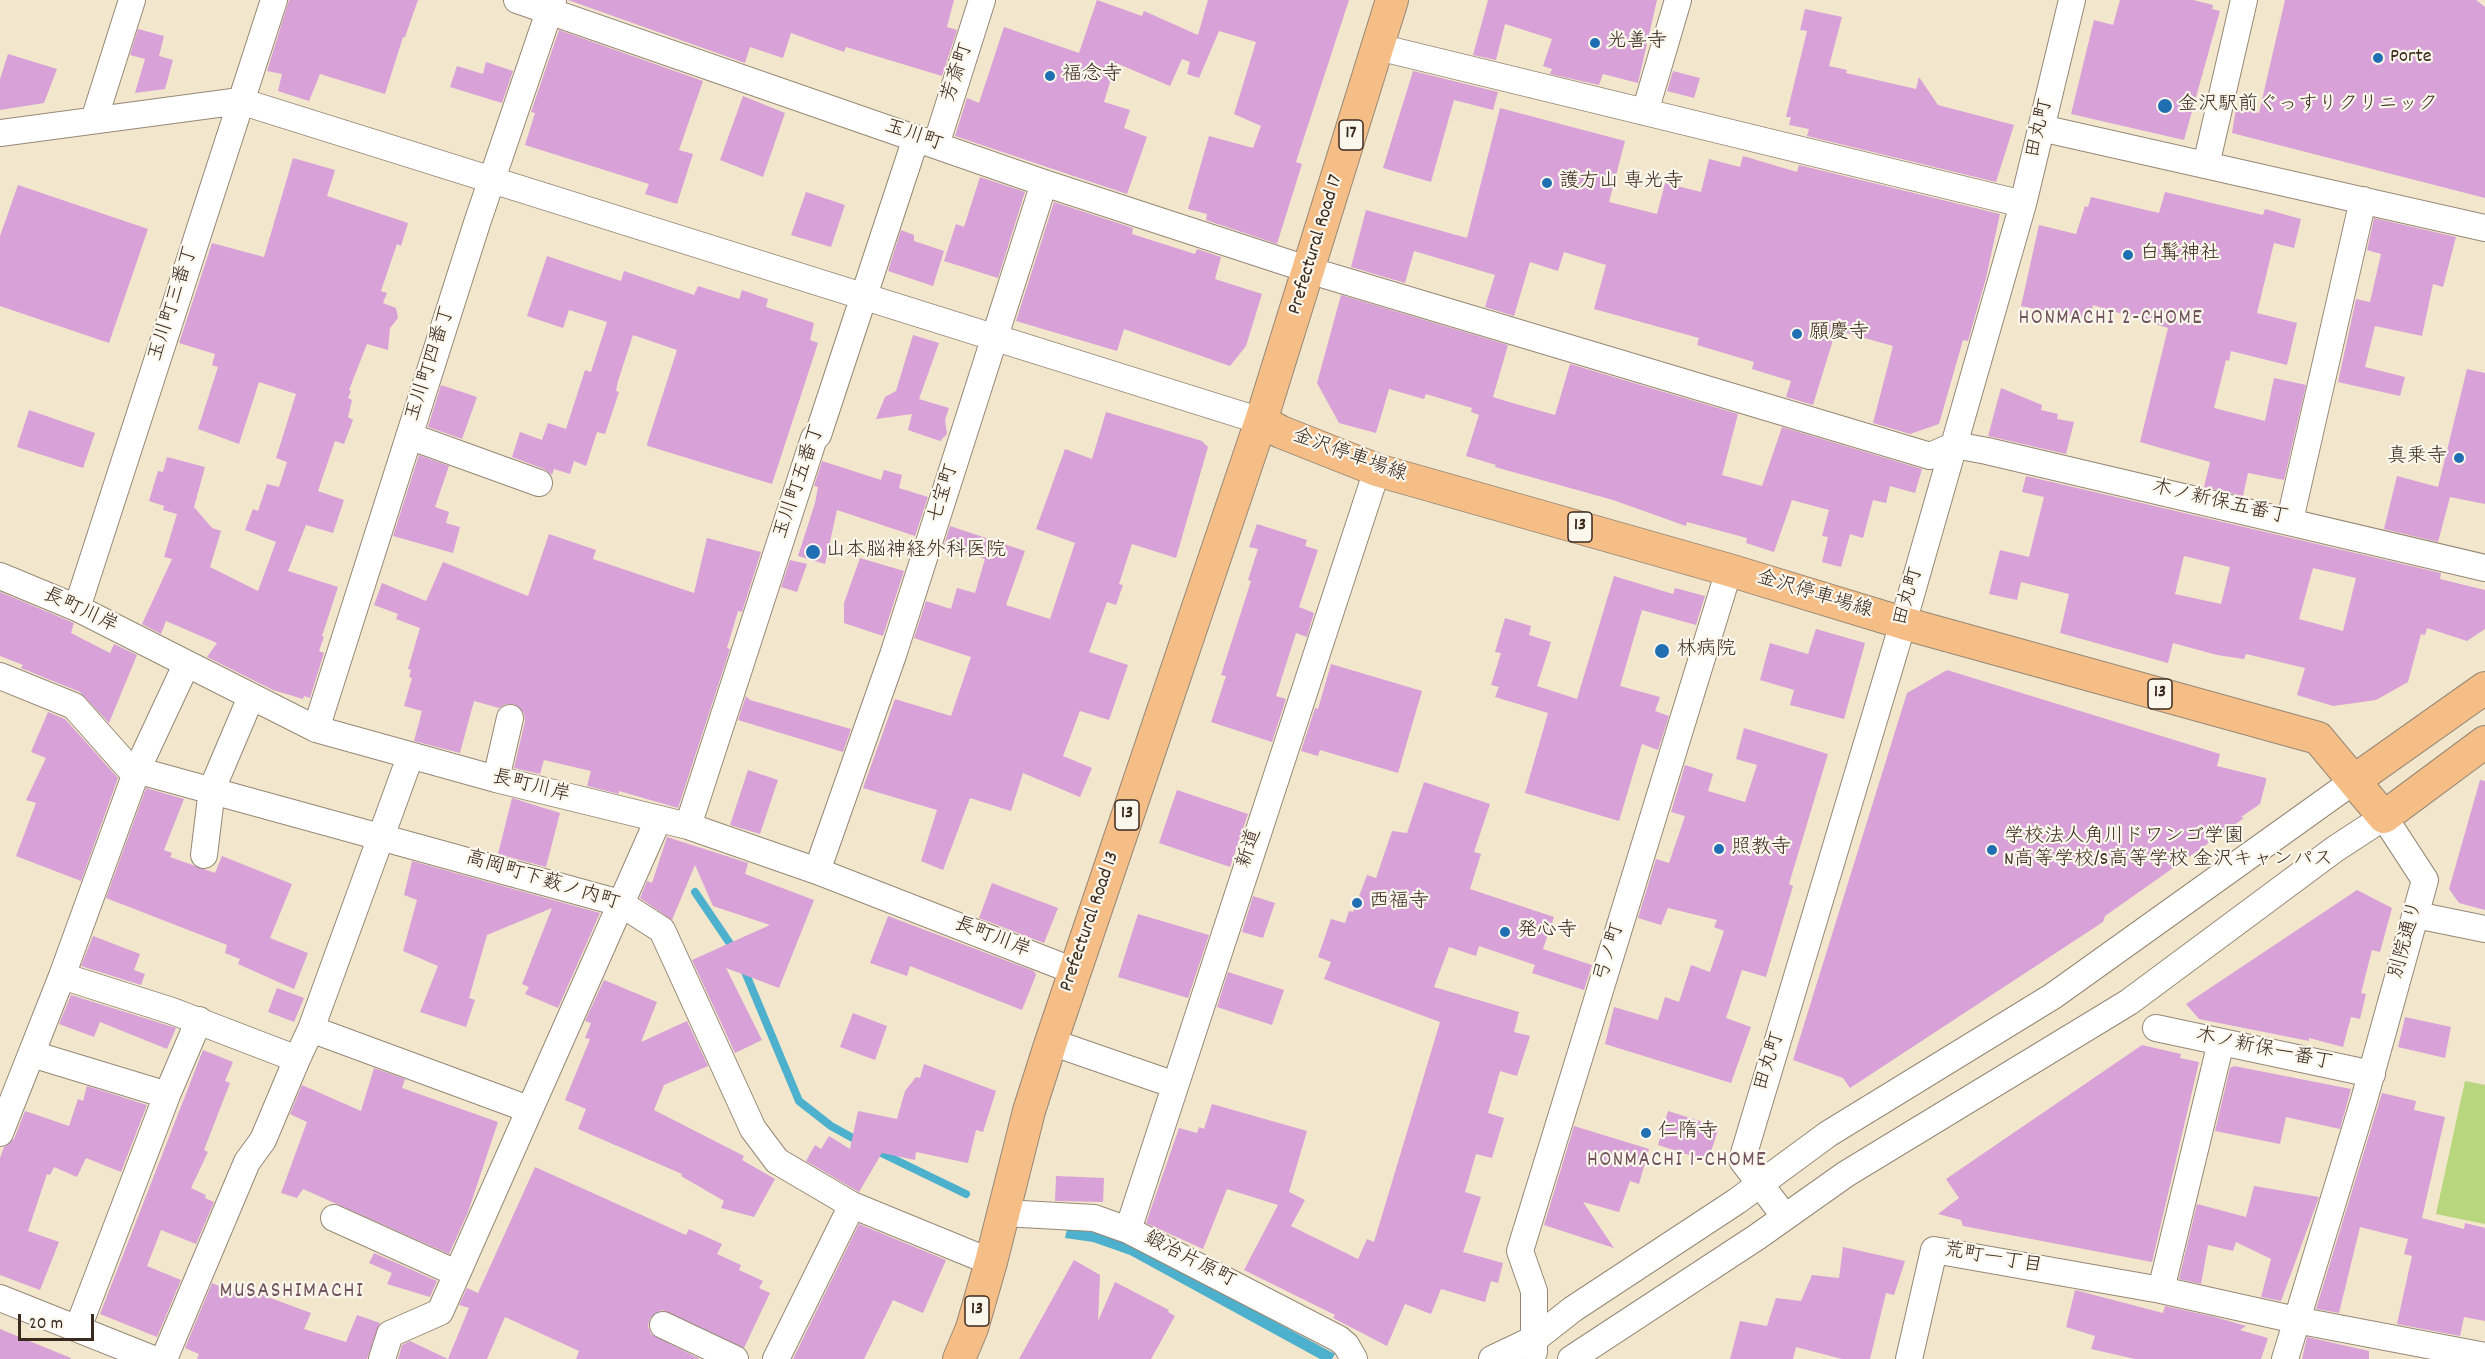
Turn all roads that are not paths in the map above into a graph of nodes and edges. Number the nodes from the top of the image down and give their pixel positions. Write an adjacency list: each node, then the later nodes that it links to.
1 (132, 0): 13 (street)
2 (274, 0): 11 (street, 玉川町三番丁)
3 (517, 0): 9 (street, 玉川町)
4 (982, 0): 16 (street, 芳斎町)
5 (1392, 0): 10 (main road, Prefectural Road 17 / 17)
6 (1678, 0): 12 (street)
7 (2072, 0): 14 (street, 田丸町)
8 (2244, 0): 17 (street)
9 (551, 5): 16 (street, 玉川町); 18 (street, 玉川町四番丁)
10 (1378, 47): 12 (street); 23 (main road, Prefectural Road 17 / 17)
11 (240, 101): 13 (street); 18 (street); 35 (street, 玉川町三番丁)
12 (1645, 112): 21 (street)
13 (94, 120): 15 (street)
14 (2041, 128): 17 (street); 21 (street, 田丸町)
15 (0, 133)
16 (926, 142): 19 (street, 玉川町); 24 (street, 玉川町五番丁)
17 (2206, 165): 20 (street)
18 (493, 180): 24 (street); 27 (street, 玉川町四番丁)
19 (1044, 183): 23 (street, 玉川町); 25 (street, 七宝町)
20 (2363, 200): 22 (street); 31 (street)
21 (2023, 204): 28 (street, 田丸町)
22 (2485, 228)
23 (1310, 269): 26 (main road, Prefectural Road 17 / 17); 28 (street, 玉川町)
24 (862, 295): 25 (street); 51 (street, 玉川町五番丁)
25 (994, 335): 26 (street); 54 (street, 七宝町)
26 (1261, 421): 29 (main road, 金沢停車場線 / 13); 58 (main road, Prefectural Road 13 / 13)
27 (409, 436): 30 (street); 42 (street, 玉川町四番丁)
28 (1954, 445): 31 (street, 木ノ新保五番丁); 36 (street, 田丸町)
29 (1377, 470): 33 (main road, 金沢停車場線 / 13); 68 (street, 新道)
30 (539, 483)
31 (2290, 520): 32 (street, 木ノ新保五番丁)
32 (2485, 568)
33 (1729, 570): 36 (main road, 金沢停車場線 / 13); 85 (street, 弓ノ町)
34 (0, 576): 35 (street, 長町川岸)
35 (77, 608): 37 (street, 長町川岸)
36 (1903, 623): 47 (main road, 金沢停車場線 / 13); 72 (street, 田丸町)
37 (186, 665): 40 (street, 長町川岸); 45 (street)
38 (0, 676): 45 (street, 高岡町下薮ノ内町)
39 (2485, 688): 47 (main road)
40 (251, 697): 42 (street, 長町川岸); 48 (street)
41 (510, 718): 46 (street)
42 (316, 729): 44 (street, 長町川岸)
43 (2485, 742): 49 (main road)
44 (410, 757): 46 (street, 長町川岸); 52 (street)
45 (137, 770): 48 (street, 高岡町下薮ノ内町); 59 (street)
46 (495, 779): 50 (street, 長町川岸)
47 (2355, 780): 49 (main road, 金沢停車場線 / 13); 72 (street)
48 (212, 789): 52 (street, 高岡町下薮ノ内町); 53 (street)
49 (2384, 817): 56 (street, 別院通り); 75 (street)
50 (658, 820): 51 (street, 長町川岸); 55 (street)
51 (688, 826): 54 (street, 長町川岸)
52 (381, 836): 55 (street, 高岡町下薮ノ内町); 62 (street)
53 (204, 855)
54 (817, 871): 58 (street, 長町川岸)
55 (620, 903): 70 (street); 73 (street, 高岡町下薮ノ内町)
56 (2416, 915): 57 (street); 67 (street, 別院通り)
57 (2485, 929)
58 (1074, 971): 63 (main road, Prefectural Road 13 / 13)
59 (62, 976): 60 (street); 65 (street)
60 (199, 1020): 66 (street); 69 (street)
61 (2156, 1028): 64 (street, 木ノ新保一番丁)
62 (311, 1029): 66 (street); 70 (street)
63 (1051, 1042): 68 (street); 74 (main road, Prefectural Road 13 / 13)
64 (2221, 1042): 67 (street, 木ノ新保一番丁); 80 (street)
65 (32, 1054): 69 (street); 71 (street)
66 (297, 1059): 88 (street)
67 (2372, 1074): 82 (street, 別院通り)
68 (1175, 1085): 77 (street, 新道)
69 (167, 1095): 84 (street)
70 (528, 1109): 79 (street)
71 (0, 1133)
72 (1760, 1184): 75 (street); 85 (street)
73 (852, 1204): 78 (street, 高岡町下薮ノ内町); 91 (street)
74 (1004, 1213): 77 (street, 鍛冶片原町); 78 (main road, Prefectural Road 13 / 13)
75 (1785, 1217): 95 (street)
76 (334, 1218): 79 (street)
77 (1128, 1230): 93 (street, 鍛冶片原町)
78 (991, 1262): 92 (main road, Prefectural Road 13 / 13)
79 (456, 1273): 89 (street)
80 (2162, 1290): 82 (street); 96 (street, 荒町一丁目)
81 (0, 1298): 84 (street)
82 (2296, 1320): 86 (street); 97 (street)
83 (663, 1325): 90 (street)
84 (78, 1329): 87 (street)
85 (1535, 1349): 94 (street)
86 (2485, 1356)
87 (153, 1359)
88 (164, 1359)
89 (382, 1359)
90 (735, 1359)
91 (776, 1359)
92 (959, 1359)
93 (1354, 1359)
94 (1492, 1359)
95 (1571, 1359)
96 (1909, 1359)
97 (2285, 1359)

